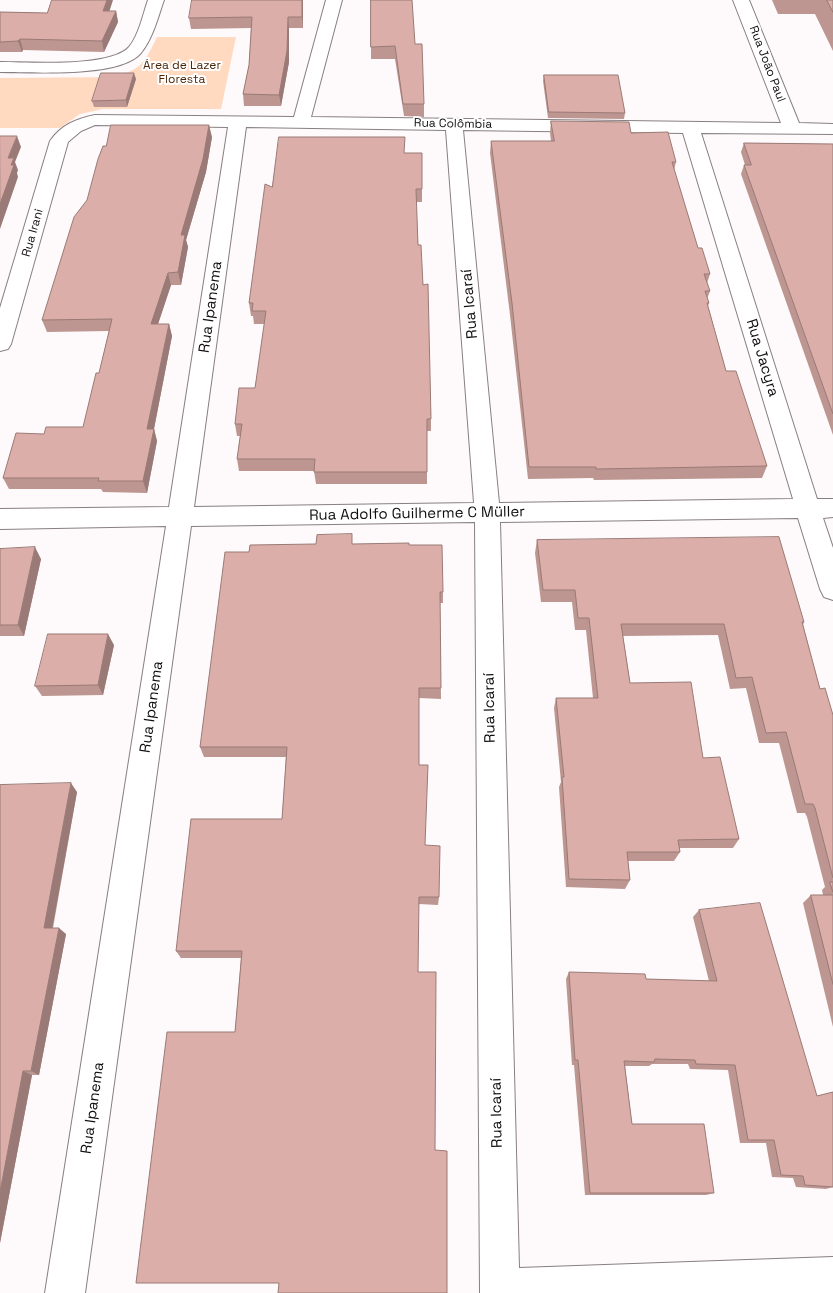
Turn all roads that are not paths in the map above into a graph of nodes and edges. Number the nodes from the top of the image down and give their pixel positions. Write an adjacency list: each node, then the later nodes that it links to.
1 (156, 0): 4 (street)
2 (334, 0): 6 (street)
3 (742, 0): 10 (street, Rua João Paul)
4 (0, 67)
5 (238, 122): 6 (street, Rua Colômbia); 8 (street, Rua Colômbia); 16 (street, Rua Ipanema)
6 (301, 123): 7 (street, Rua Colômbia)
7 (454, 124): 9 (street, Rua Colômbia); 15 (street, Rua Icaraí)
8 (74, 127): 12 (street, Rua Irani)
9 (690, 127): 10 (street, Rua Colômbia); 14 (street, Rua Jacyra)
10 (792, 128): 11 (street, Rua Colômbia)
11 (833, 129)
12 (0, 344)
13 (833, 508): 14 (street, Rua Adolfo Guilherme C Müller)
14 (808, 509): 15 (street, Rua Adolfo Guilherme C Müller); 18 (street, Rua Jacyra)
15 (487, 513): 16 (street, Rua Adolfo Guilherme C Müller); 20 (street, Rua Icaraí)
16 (180, 516): 17 (street, Rua Adolfo Guilherme C Müller); 21 (street, Rua Ipanema)
17 (0, 519)
18 (833, 589)
19 (833, 1277): 20 (street)
20 (500, 1290)
21 (65, 1293)

